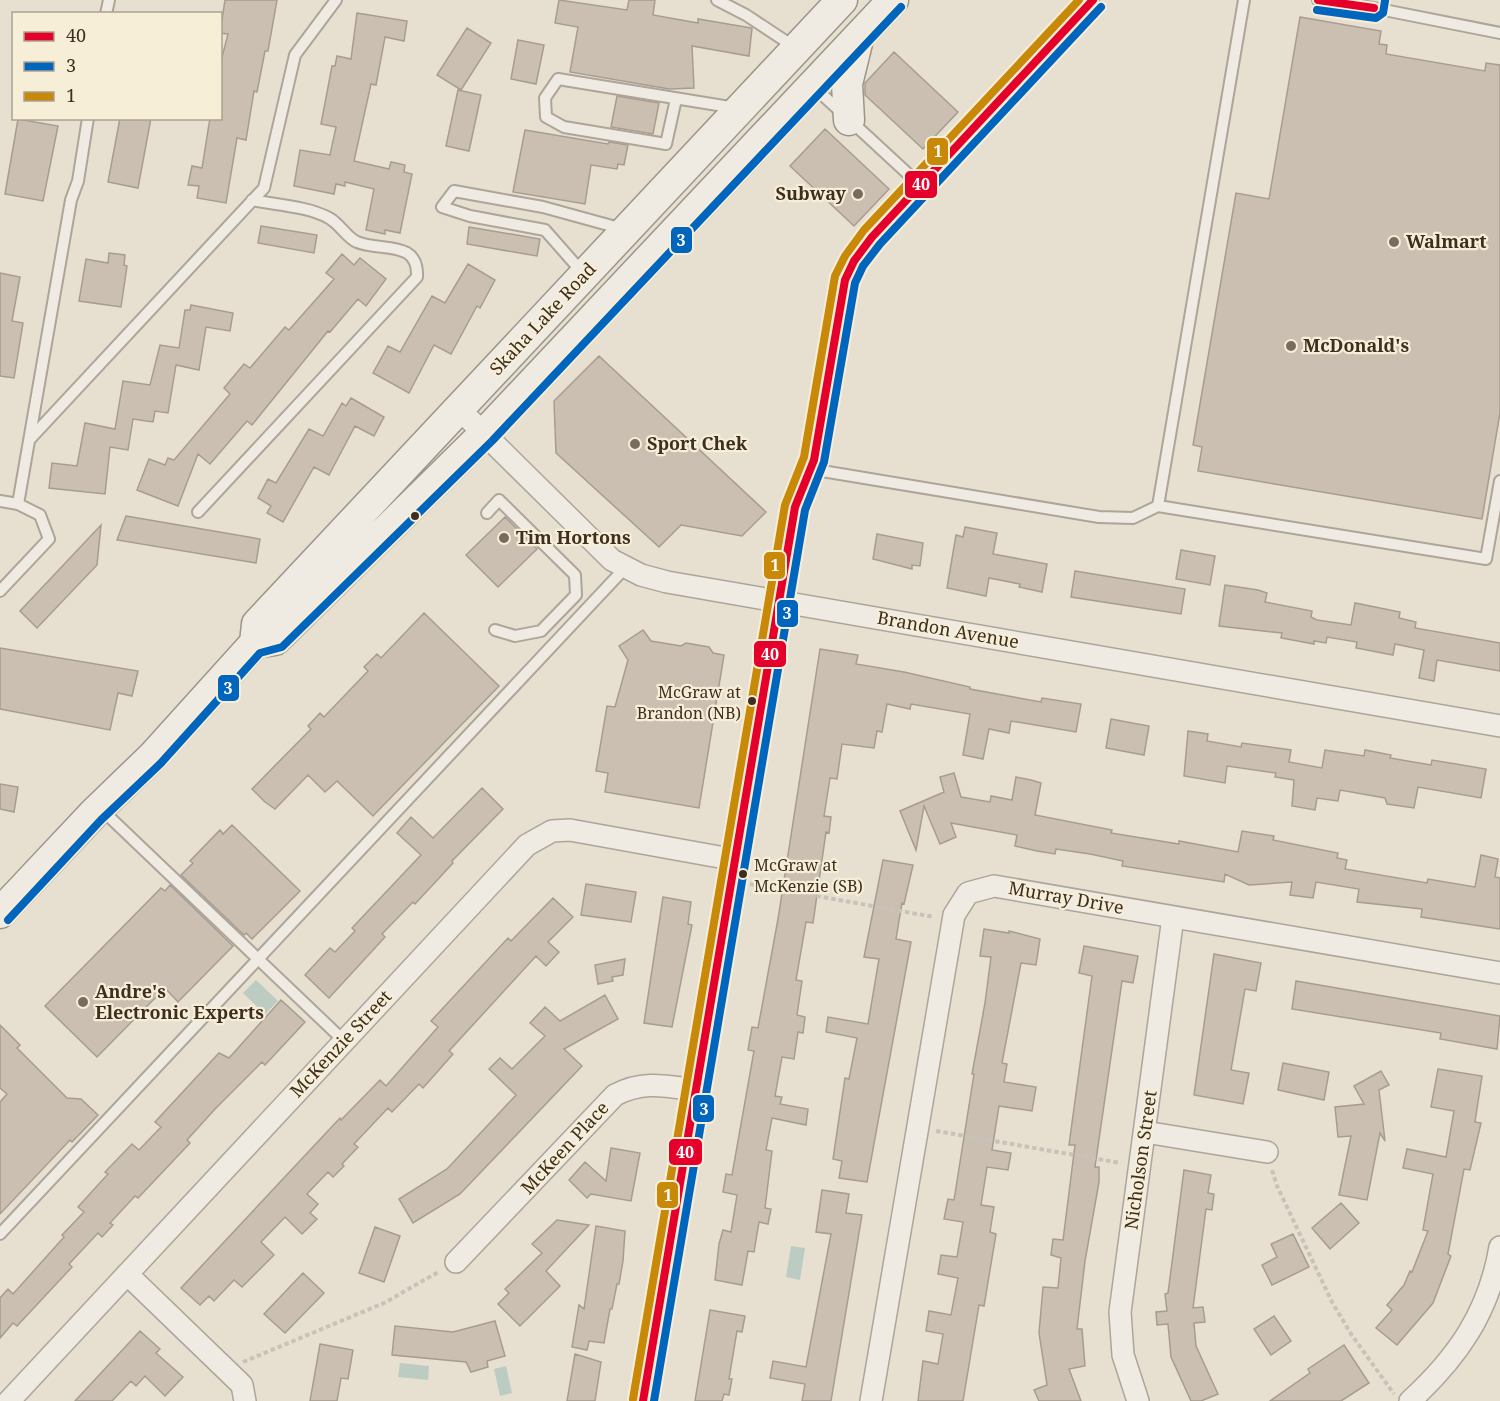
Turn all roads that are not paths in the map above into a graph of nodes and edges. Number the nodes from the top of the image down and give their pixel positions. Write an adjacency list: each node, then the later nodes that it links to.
1 (336, 0): 19 (lane)
2 (717, 0): 12 (lane)
3 (842, 0): 12 (main road, Skaha Lake Road)
4 (867, 0): 13 (main road)
5 (893, 0): 11 (main road, Skaha Lake Road)
6 (1094, 0): 18 (lane)
7 (1244, 0): 29 (lane)
8 (1318, 0): 9 (lane)
9 (1375, 4): 10 (lane)
10 (1500, 33)
11 (857, 41): 13 (main road, Skaha Lake Road); 17 (main road)
12 (796, 48): 15 (main road, Skaha Lake Road)
13 (814, 87): 17 (lane); 20 (main road); 23 (main road, Skaha Lake Road)
14 (676, 99): 14 (lane); 15 (lane)
15 (740, 109): 20 (main road, Skaha Lake Road)
16 (88, 120): 24 (lane)
17 (849, 120): 18 (lane)
18 (920, 185): 25 (lane)
19 (252, 200): 24 (lane); 30 (lane)
20 (631, 225): 21 (main road, Skaha Lake Road); 21 (lane)
21 (585, 274): 22 (main road, Skaha Lake Road)
22 (459, 409): 23 (street, Brandon Avenue); 36 (main road, Skaha Lake Road)
23 (484, 434): 32 (street, Brandon Avenue); 36 (main road, Skaha Lake Road)
24 (30, 439): 28 (lane)
25 (810, 469): 29 (lane); 34 (lane)
26 (1500, 481): 29 (lane)
27 (0, 501): 28 (lane)
28 (18, 504): 33 (lane)
29 (1158, 506)
30 (198, 512)
31 (487, 513): 35 (lane)
32 (625, 568): 34 (street, Brandon Avenue); 42 (lane)
33 (0, 591)
34 (778, 601): 37 (street, Brandon Avenue); 39 (street)
35 (495, 630)
36 (255, 643): 38 (main road, Skaha Lake Road)
37 (1500, 726)
38 (100, 807): 40 (main road, Skaha Lake Road); 42 (lane)
39 (736, 860): 44 (street, McKenzie Street); 45 (street)
40 (0, 913)
41 (1173, 917): 43 (street, Murray Drive); 46 (street, Nicholson Street); 56 (street, Murray Drive)
42 (258, 958): 44 (lane); 48 (lane)
43 (1500, 973)
44 (345, 1041): 51 (street, McKenzie Street)
45 (696, 1090): 50 (street, McKeen Place); 55 (street)
46 (1145, 1132): 47 (street); 57 (street, Nicholson Street)
47 (1267, 1152)
48 (0, 1234)
49 (1500, 1247): 52 (street)
50 (456, 1262)
51 (127, 1274): 53 (street, McKenzie Street); 54 (street)
52 (1493, 1307): 58 (street)
53 (9, 1401)
54 (245, 1401)
55 (643, 1401)
56 (871, 1401)
57 (1138, 1401)
58 (1410, 1401)

